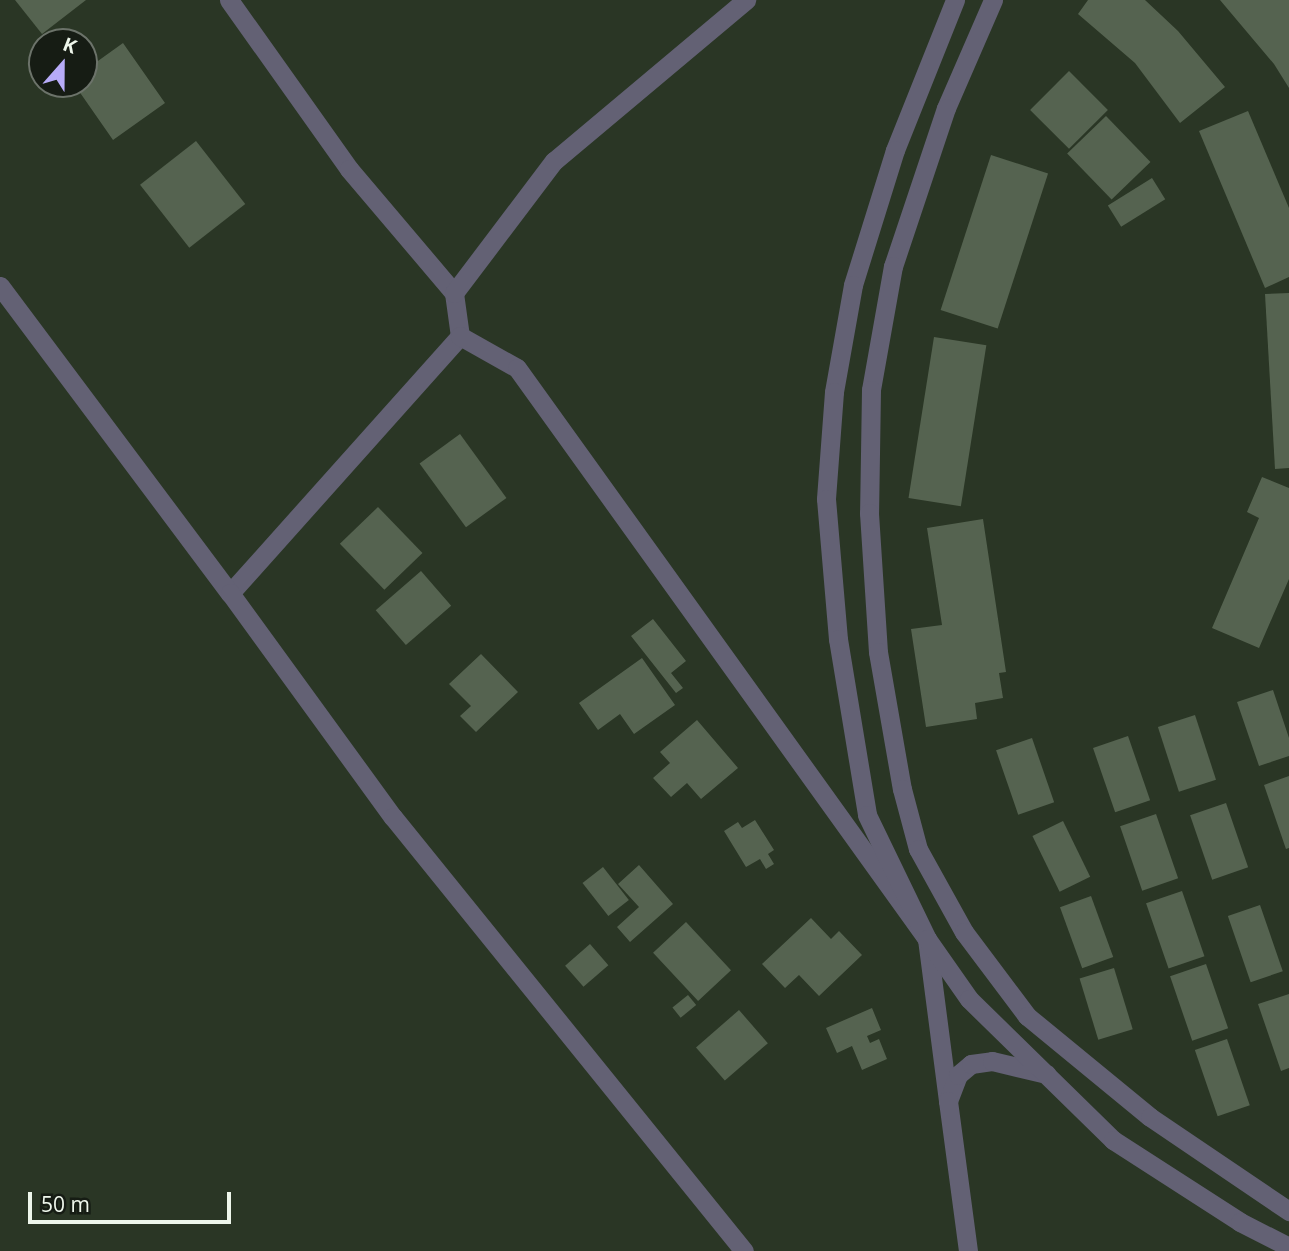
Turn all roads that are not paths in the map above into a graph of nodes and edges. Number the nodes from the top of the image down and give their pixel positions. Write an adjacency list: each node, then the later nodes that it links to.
1 (229, 0): 6 (street)
2 (746, 0): 6 (street)
3 (956, 0): 9 (street)
4 (993, 0): 12 (street)
5 (0, 286): 8 (street)
6 (454, 293): 7 (street)
7 (460, 336): 8 (street); 9 (street)
8 (230, 593): 14 (street)
9 (927, 939): 10 (street); 11 (street)
10 (1046, 1074): 11 (street); 13 (street)
11 (947, 1101): 15 (street)
12 (1289, 1211)
13 (1289, 1247)
14 (744, 1251)
15 (968, 1251)

